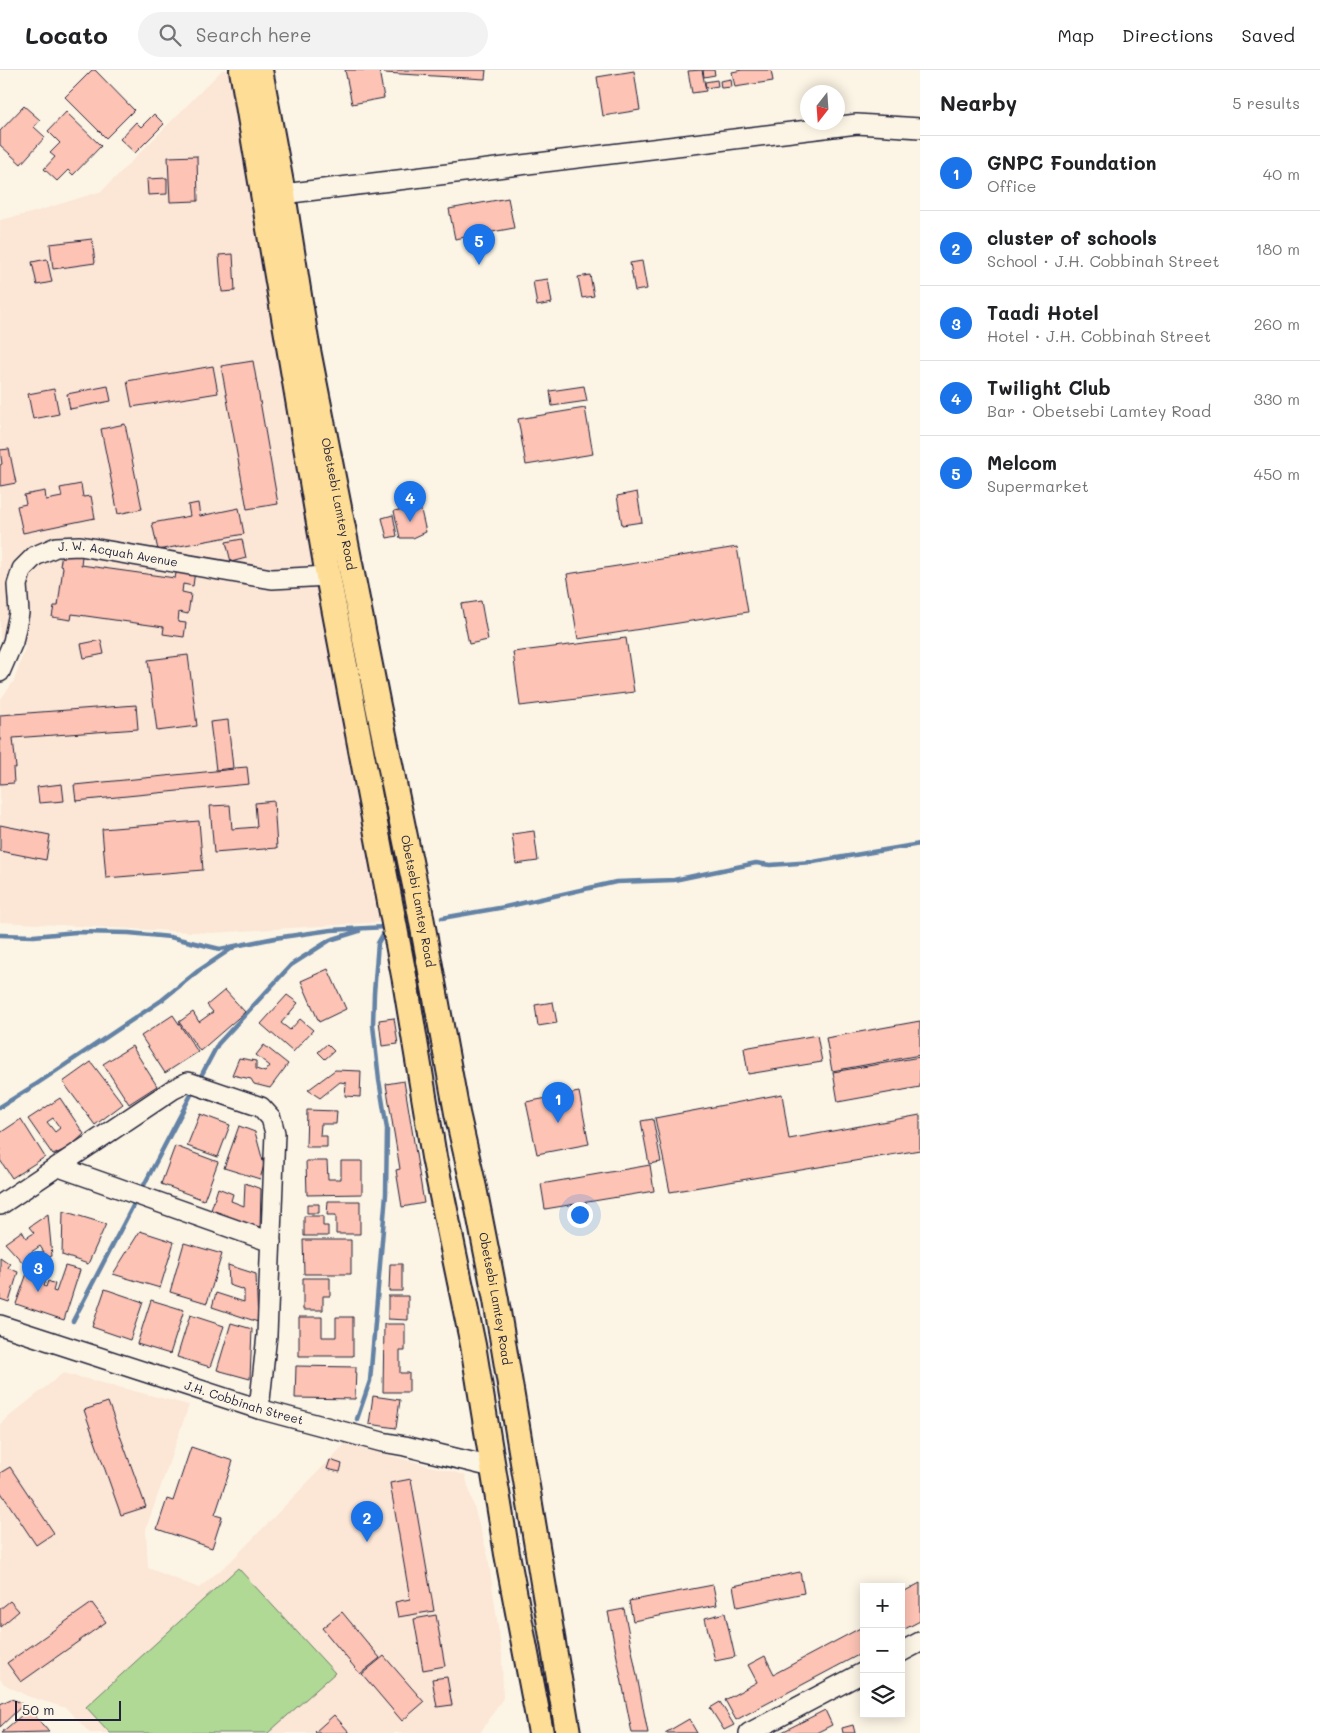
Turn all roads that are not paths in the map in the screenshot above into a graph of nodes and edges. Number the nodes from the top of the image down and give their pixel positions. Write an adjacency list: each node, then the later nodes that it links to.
1 (242, 70): 5 (main road, Obetsebi Lamtey Road)
2 (260, 70): 4 (main road, Obetsebi Lamtey Road)
3 (920, 128): 4 (street)
4 (283, 194): 17 (main road, Obetsebi Lamtey Road)
5 (328, 576): 6 (street, J. W. Acquah Avenue); 12 (main road, Obetsebi Lamtey Road)
6 (0, 672)
7 (59, 1167): 8 (street); 9 (street); 9 (street)
8 (0, 1205)
9 (271, 1242): 11 (street)
10 (0, 1325): 11 (street, J.H. Cobbinah Street)
11 (259, 1409): 12 (street, J.H. Cobbinah Street)
12 (492, 1467): 16 (main road, Obetsebi Lamtey Road)
13 (920, 1642): 14 (street)
14 (905, 1650)
15 (862, 1673): 18 (street)
16 (541, 1733)
17 (568, 1733)
18 (749, 1733)

